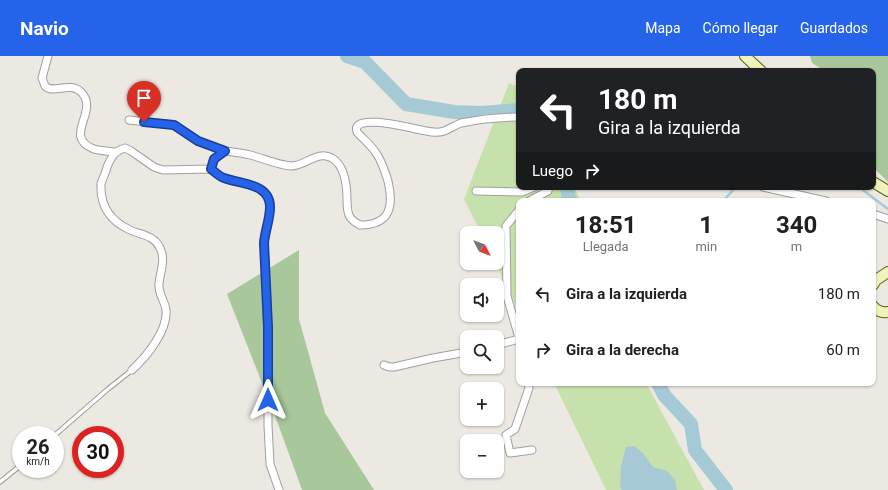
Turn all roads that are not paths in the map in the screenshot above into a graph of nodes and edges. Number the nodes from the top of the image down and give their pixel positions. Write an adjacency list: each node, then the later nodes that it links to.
1 (48, 56): 7 (street)
2 (746, 56): 3 (street)
3 (758, 68)
4 (516, 117): 6 (street)
5 (129, 120): 6 (street)
6 (225, 151): 8 (street)
7 (115, 152): 8 (street); 29 (street)
8 (211, 169): 35 (street)
9 (876, 184): 14 (street)
10 (527, 190): 13 (street)
11 (548, 190): 15 (street)
12 (776, 190): 16 (street)
13 (476, 191)
14 (888, 191)
15 (535, 198)
16 (812, 198)
17 (516, 214): 24 (street)
18 (876, 215): 19 (street)
19 (888, 219)
20 (888, 272): 21 (street)
21 (876, 280)
22 (876, 309): 23 (street)
23 (888, 312)
24 (516, 328)
25 (516, 339): 26 (street)
26 (504, 343)
27 (460, 353): 28 (street)
28 (384, 365)
29 (132, 370): 31 (lane)
30 (529, 386): 32 (street)
31 (64, 427)
32 (532, 450)
33 (12, 472): 34 (lane)
34 (0, 482)
35 (280, 490)

